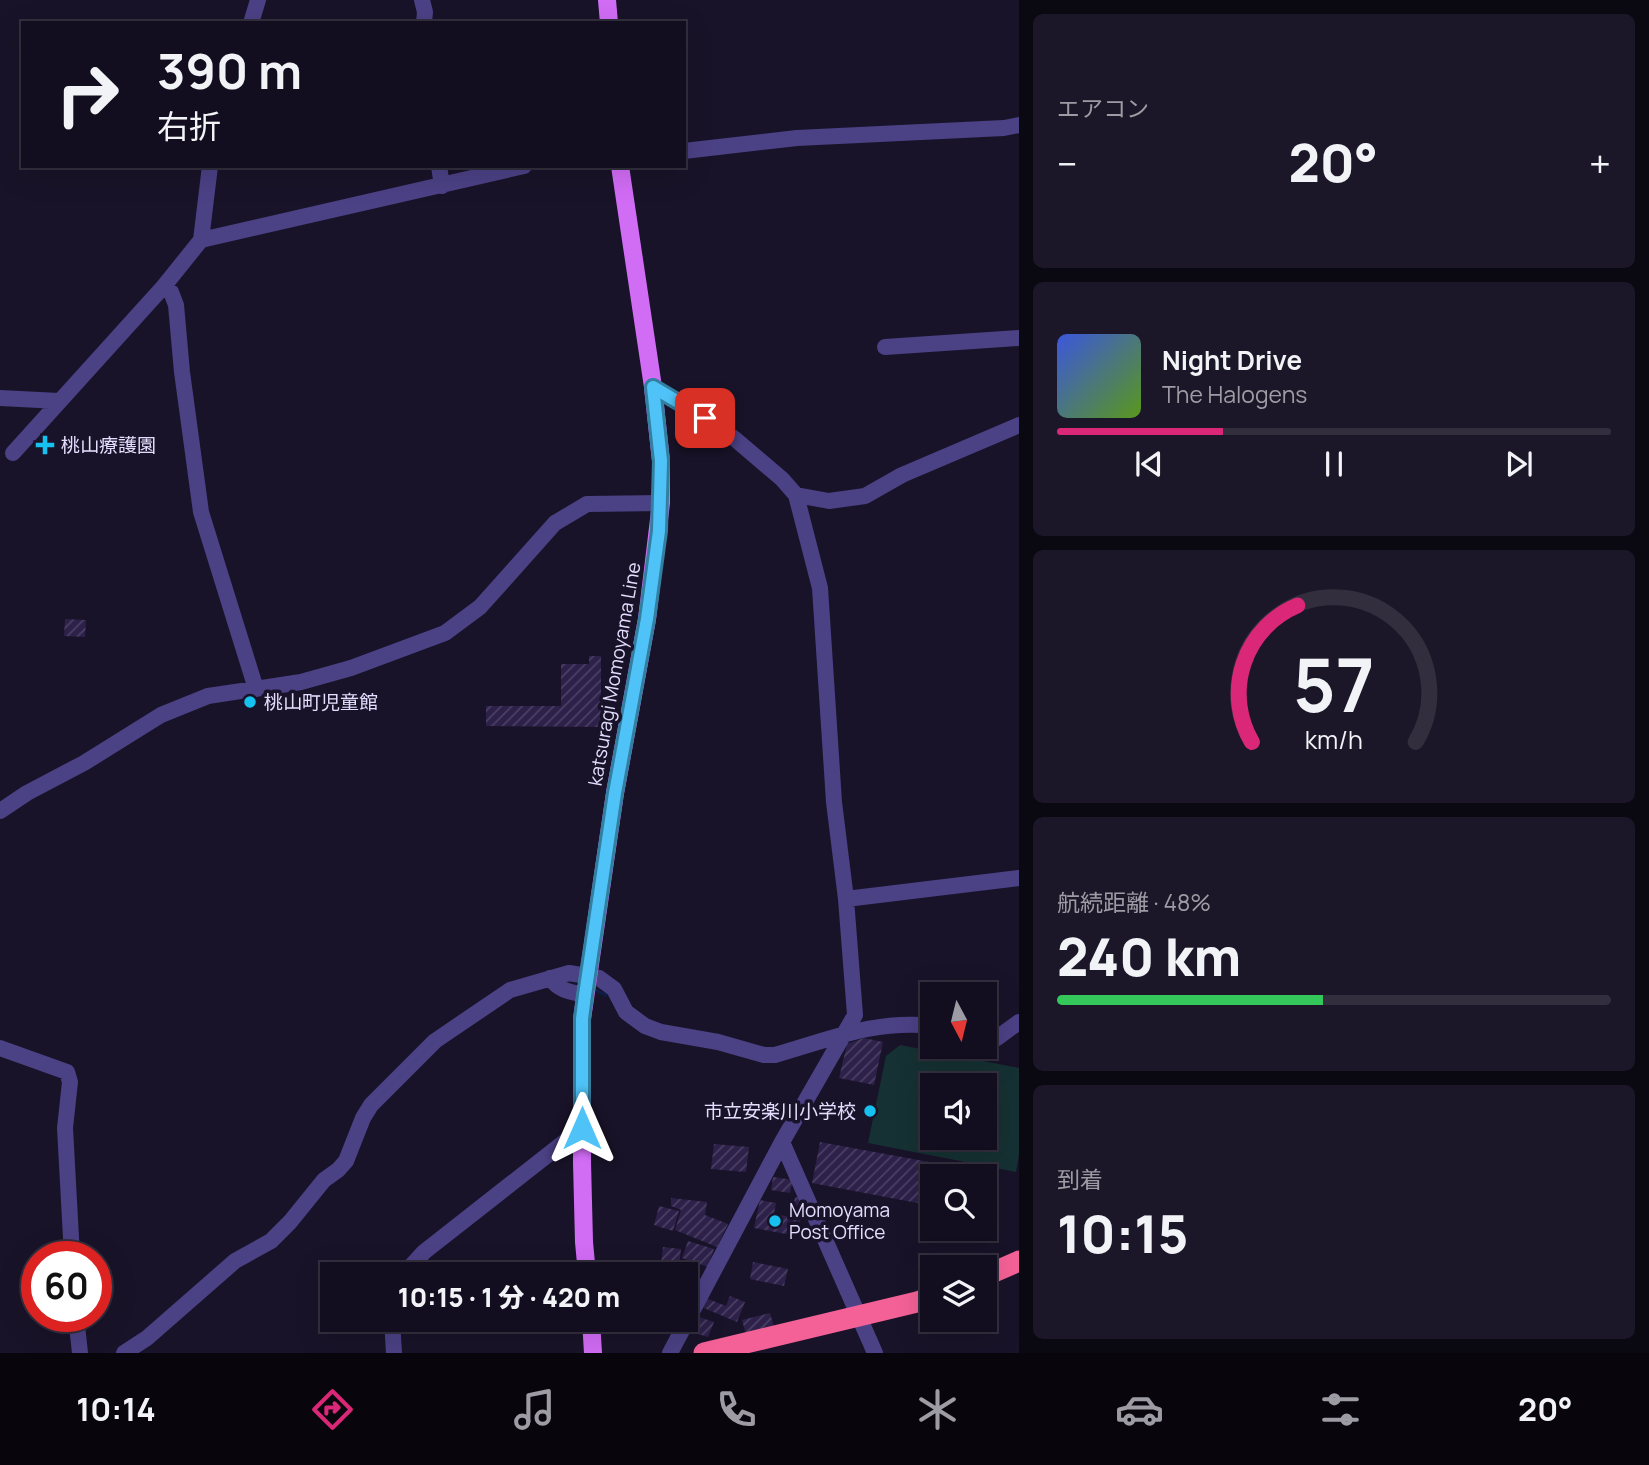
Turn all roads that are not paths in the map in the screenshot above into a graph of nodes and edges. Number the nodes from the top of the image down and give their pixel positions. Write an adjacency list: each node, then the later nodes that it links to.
1 (258, 0): 4 (street)
2 (422, 0): 5 (street)
3 (607, 0): 6 (main road)
4 (252, 21)
5 (424, 21)
6 (608, 21)
7 (1019, 125): 8 (street)
8 (686, 151)
9 (210, 168): 14 (street)
10 (439, 168): 13 (street)
11 (516, 168): 13 (street)
12 (620, 168): 18 (main road, katsuragi Momoyama Line)
13 (442, 186): 14 (street)
14 (201, 240): 15 (street)
15 (164, 286): 20 (street); 25 (street)
16 (1019, 338): 17 (street)
17 (884, 347)
18 (653, 387): 23 (street); 24 (main road, katsuragi Momoyama Line)
19 (0, 398): 20 (street)
20 (59, 401): 22 (street)
21 (1019, 425): 23 (street)
22 (13, 453)
23 (796, 495): 28 (street)
24 (661, 503): 25 (street); 29 (main road, katsuragi Momoyama Line)
25 (256, 689): 26 (street)
26 (0, 811)
27 (1019, 878): 28 (street)
28 (846, 899): 34 (street)
29 (588, 976): 30 (street); 31 (main road, katsuragi Momoyama Line); 34 (street)
30 (550, 978): 31 (street); 50 (street)
31 (585, 995): 37 (main road, katsuragi Momoyama Line)
32 (1019, 1022): 35 (street)
33 (920, 1024): 34 (street)
34 (843, 1034): 38 (street)
35 (998, 1037)
36 (0, 1048): 39 (street)
37 (582, 1128): 41 (street); 42 (main road, katsuragi Momoyama Line)
38 (782, 1142): 45 (street); 53 (street)
39 (71, 1241)
40 (1019, 1261): 43 (highway)
41 (415, 1262)
42 (586, 1262)
43 (997, 1271)
44 (920, 1301): 45 (highway)
45 (859, 1315): 54 (highway); 55 (street)
46 (78, 1332): 49 (street)
47 (393, 1332): 51 (street)
48 (592, 1332): 52 (main road)
49 (80, 1353)
50 (124, 1353)
51 (394, 1353)
52 (593, 1353)
53 (670, 1353)
54 (704, 1353)
55 (875, 1353)

